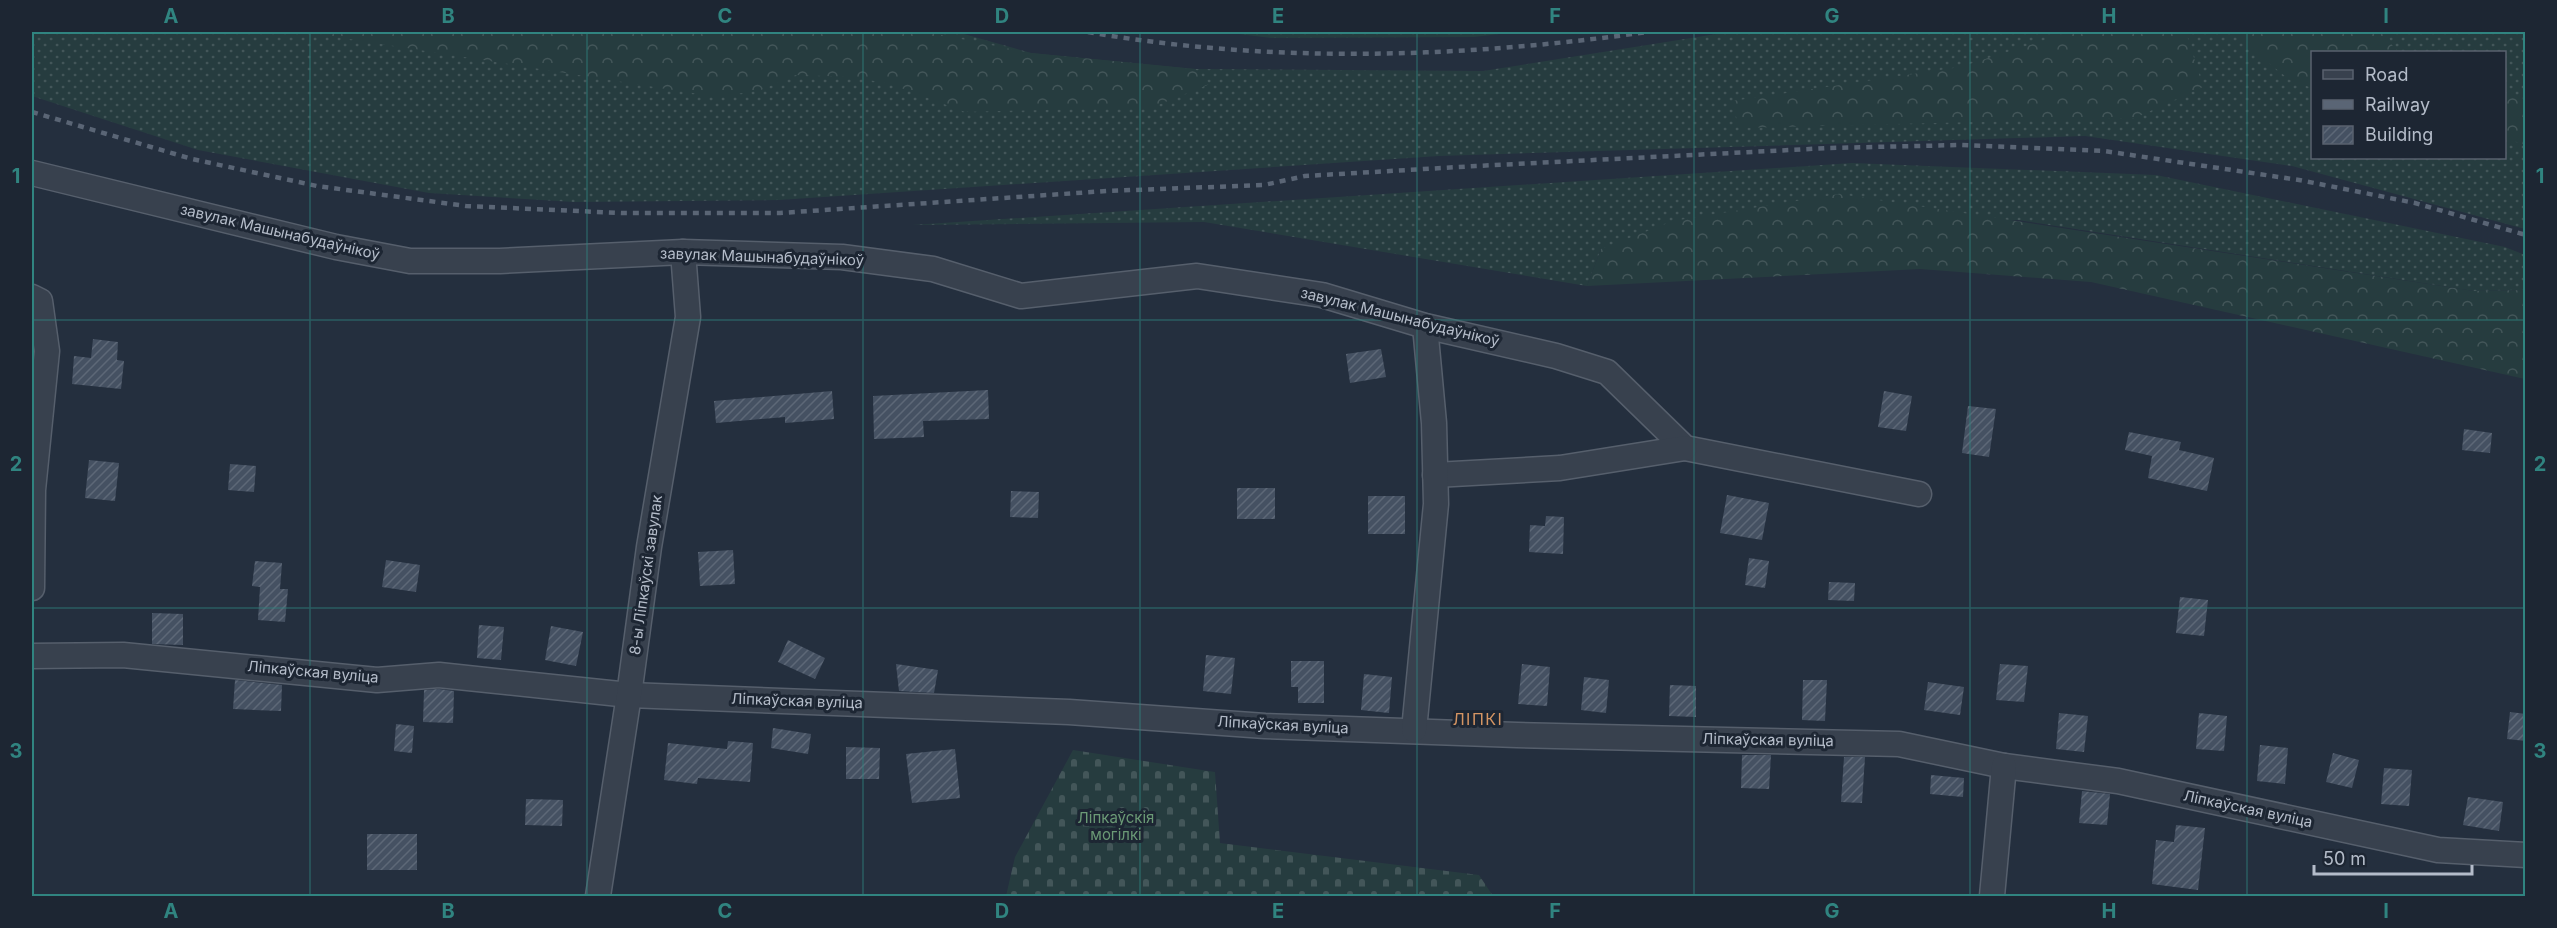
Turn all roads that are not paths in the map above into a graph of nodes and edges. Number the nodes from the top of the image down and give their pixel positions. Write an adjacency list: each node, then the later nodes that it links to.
1 (32, 173): 2 (street, завулак Машынабудаўнікоў)
2 (682, 252): 4 (street, завулак Машынабудаўнікоў); 10 (street, 8-ы Ліпкаўскі завулак)
3 (32, 297): 8 (street)
4 (1425, 326): 5 (street, завулак Машынабудаўнікоў); 6 (street)
5 (1685, 448): 6 (street); 7 (street)
6 (1435, 475): 11 (street)
7 (1919, 494)
8 (32, 588)
9 (32, 656): 10 (street, Ліпкаўская вуліца)
10 (629, 695): 11 (street, Ліпкаўская вуліца); 14 (street, 8-ы Ліпкаўскі завулак)
11 (1413, 730): 12 (street, Ліпкаўская вуліца)
12 (2004, 766): 13 (street, Ліпкаўская вуліца); 15 (street)
13 (2526, 855)
14 (598, 897)
15 (1992, 897)

